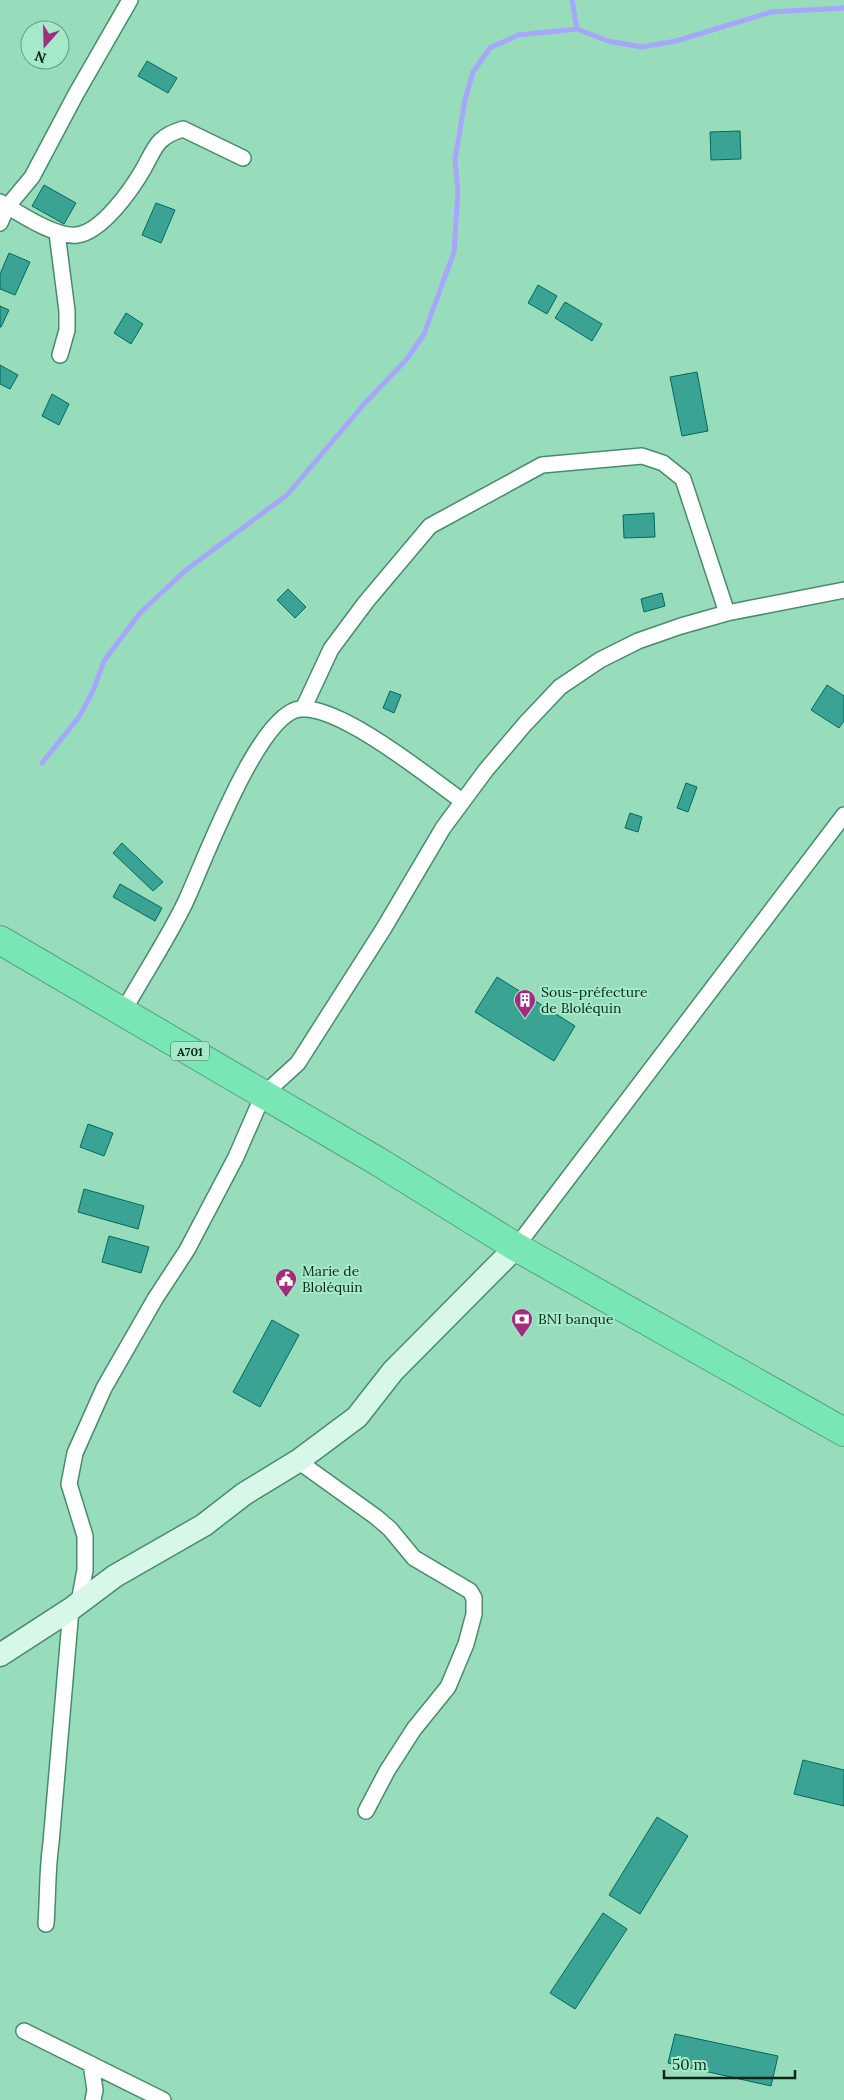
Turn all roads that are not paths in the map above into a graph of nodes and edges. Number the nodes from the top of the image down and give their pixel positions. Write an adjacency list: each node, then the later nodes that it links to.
1 (130, 0): 3 (street)
2 (243, 158): 5 (street)
3 (4, 205): 4 (street); 5 (street)
4 (0, 224)
5 (58, 233): 6 (street)
6 (60, 355)
7 (844, 590): 8 (street)
8 (727, 613): 9 (street); 10 (street)
9 (303, 709): 10 (street); 13 (street)
10 (462, 801): 14 (street)
11 (844, 815): 15 (street)
12 (0, 940): 13 (highway, A701)
13 (123, 1012): 14 (highway, A701)
14 (262, 1094): 15 (highway, A701); 18 (street)
15 (516, 1247): 16 (highway, A701); 17 (main road)
16 (844, 1432)
17 (298, 1462): 18 (main road); 20 (street)
18 (75, 1606): 19 (main road); 21 (street)
19 (0, 1655)
20 (366, 1811)
21 (46, 1924)
22 (24, 2031): 23 (street)
23 (91, 2064): 24 (street); 25 (street)
24 (93, 2100)
25 (163, 2100)

